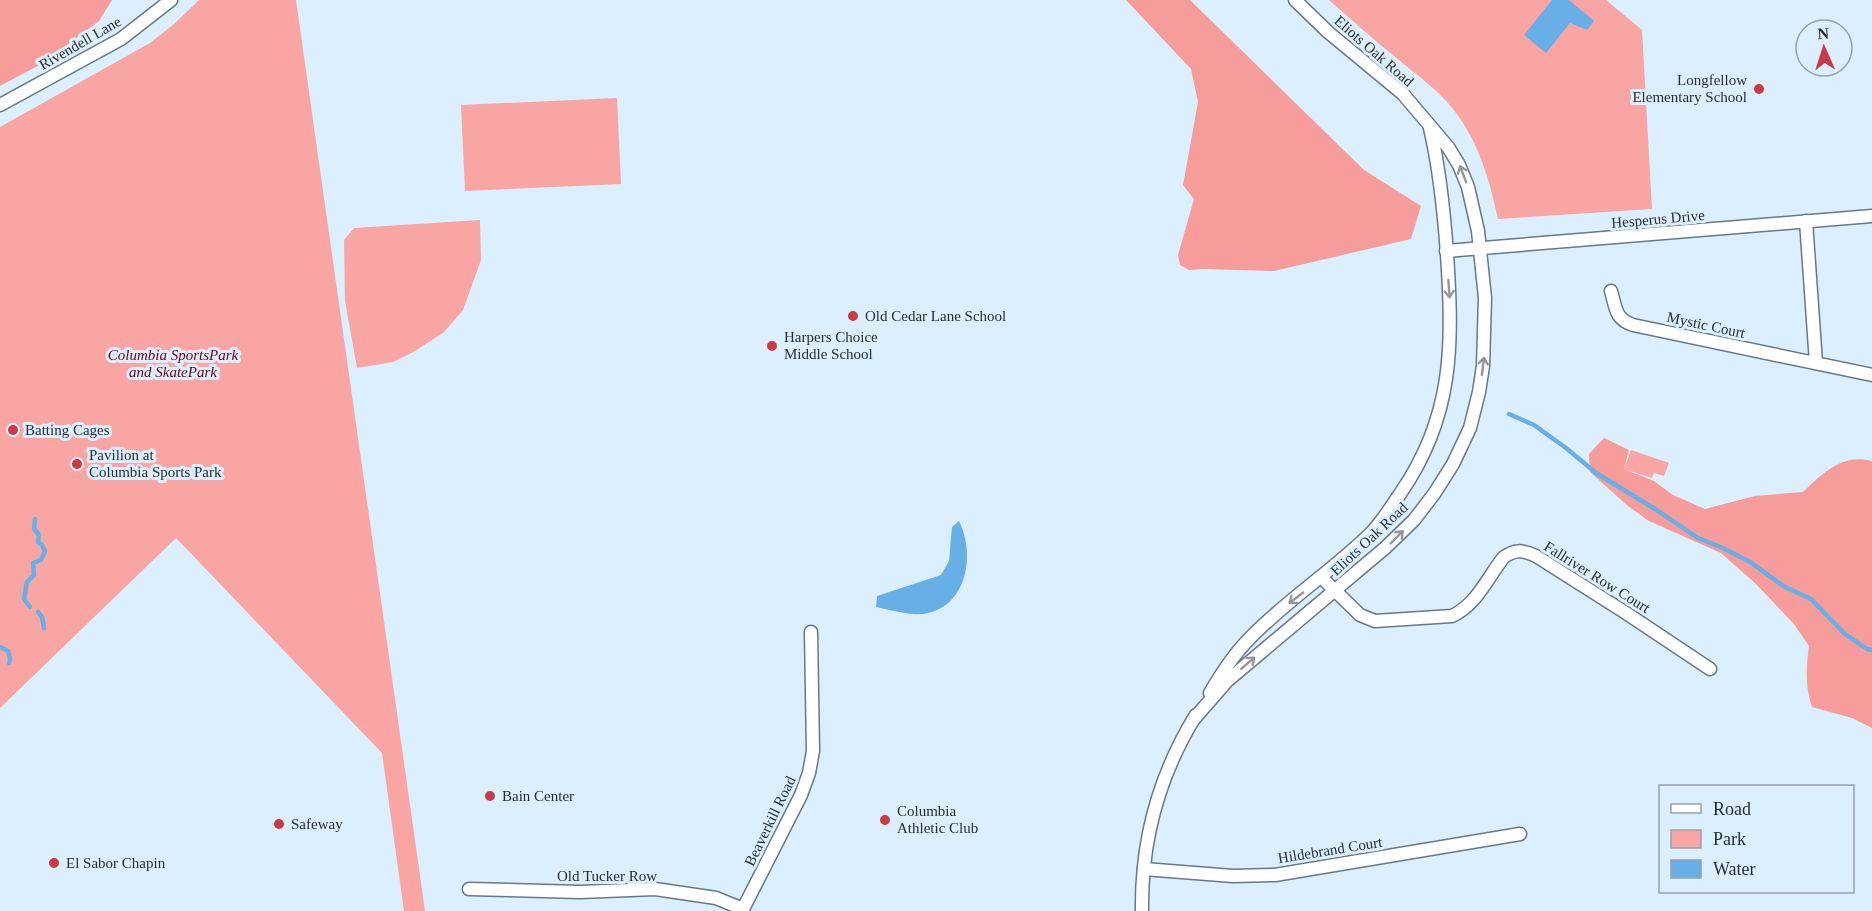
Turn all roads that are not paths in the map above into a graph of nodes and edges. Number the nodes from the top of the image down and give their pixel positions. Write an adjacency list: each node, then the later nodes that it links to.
1 (171, 0): 3 (street, Rivendell Lane)
2 (1295, 0): 4 (street, Eliots Oak Road)
3 (0, 105)
4 (1430, 127): 7 (street, Eliots Oak Road, one-way to 4); 8 (street, Eliots Oak Road)
5 (1872, 216): 6 (street, Hesperus Drive)
6 (1806, 221): 7 (street, Hesperus Drive); 10 (street)
7 (1480, 248): 8 (street, Hesperus Drive); 13 (street, Eliots Oak Road, one-way to 7)
8 (1446, 251): 12 (street, Eliots Oak Road, one-way to 12)
9 (1611, 291): 10 (street, Mystic Court)
10 (1816, 363): 11 (street, Mystic Court)
11 (1872, 375)
12 (1322, 577): 13 (street, Fallriver Row Court); 16 (street, Eliots Oak Road, one-way to 16)
13 (1335, 591): 15 (street, Fallriver Row Court); 16 (street, Eliots Oak Road, one-way to 13)
14 (811, 632): 20 (street, Beaverkill Road)
15 (1710, 669)
16 (1193, 720): 18 (street, Eliots Oak Road)
17 (1520, 834): 18 (street, Hildebrand Court)
18 (1143, 869): 21 (street, Eliots Oak Road)
19 (469, 889): 20 (street, Old Tucker Row)
20 (743, 910)
21 (1142, 911)

